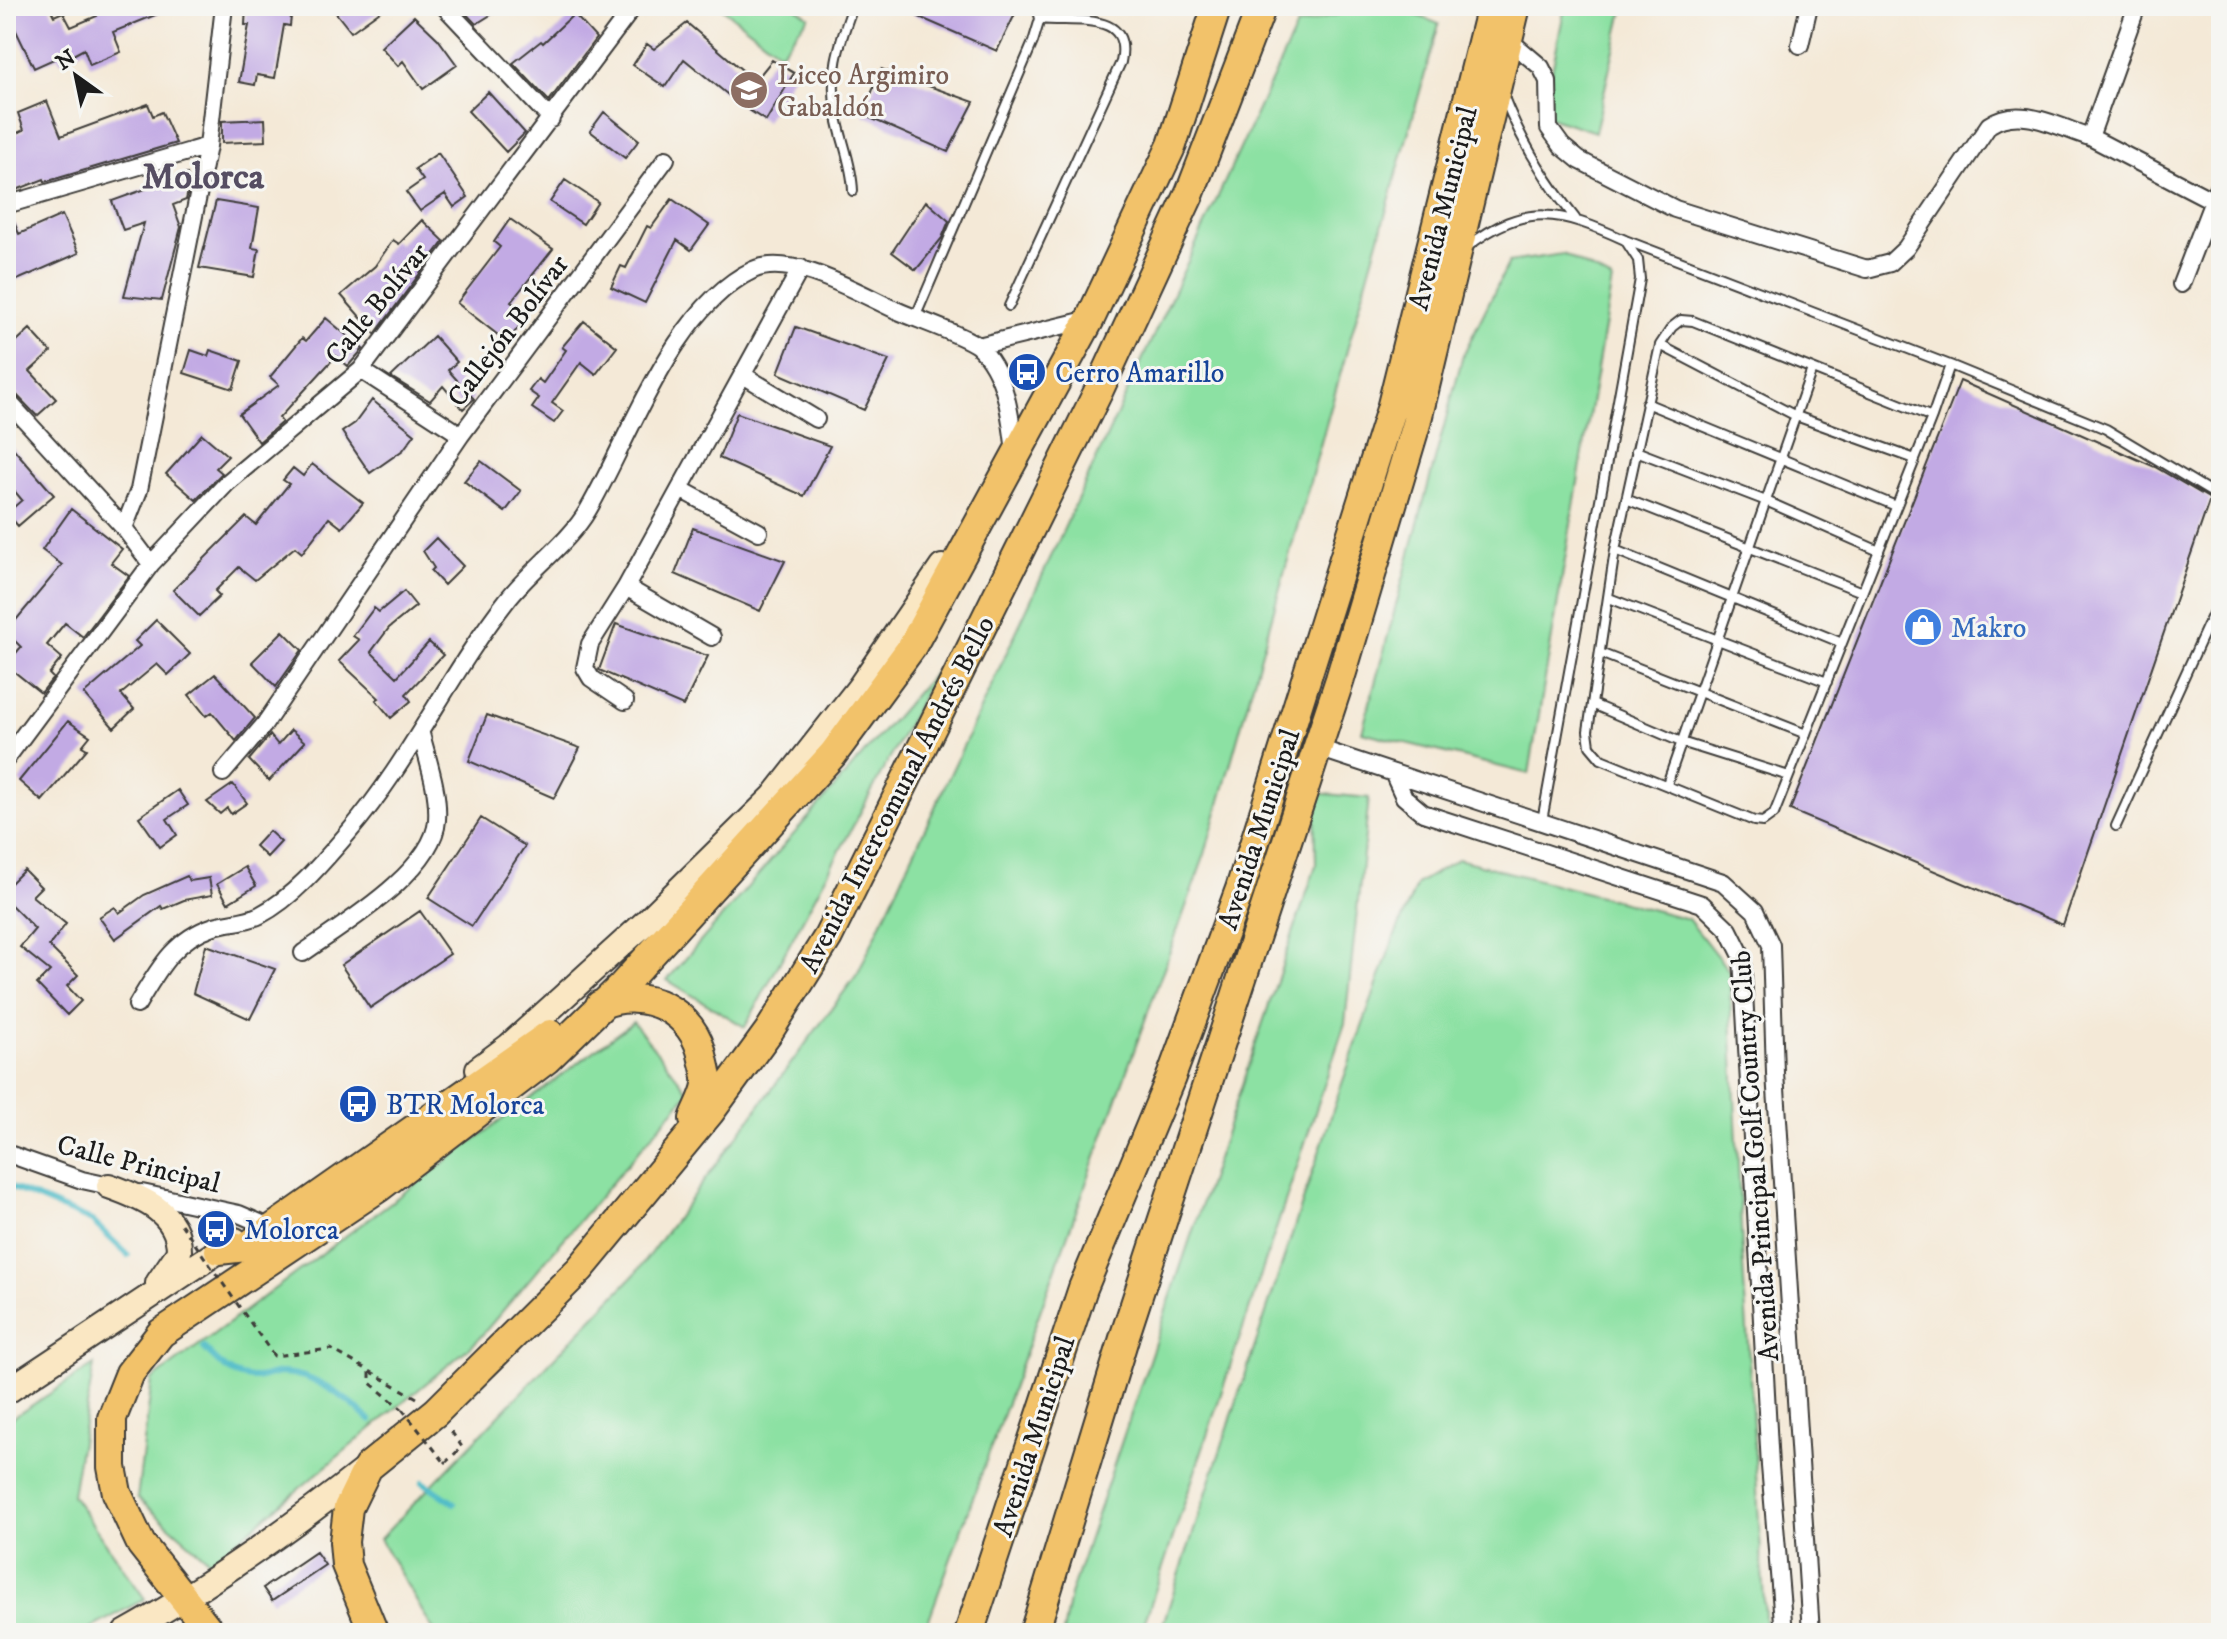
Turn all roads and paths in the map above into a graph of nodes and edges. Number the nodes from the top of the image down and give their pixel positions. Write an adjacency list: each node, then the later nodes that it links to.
1 (224, 6): 18 (street)
2 (444, 6): 16 (street)
3 (634, 6): 16 (street, Calle Bolívar)
4 (853, 6): 21 (lane)
5 (1037, 6): 12 (lane)
6 (1217, 6): 31 (highway)
7 (1516, 6): 13 (highway, Avenida Municipal)
8 (1809, 6): 14 (street)
9 (2137, 6): 17 (street)
10 (1263, 8): 88 (highway, Avenida Intercomunal Andrés Bello)
11 (1485, 10): 103 (highway, Avenida Municipal)
12 (1040, 19): 29 (lane); 30 (lane)
13 (1509, 40): 15 (highway, Avenida Municipal); 17 (street)
14 (1800, 45)
15 (1499, 85): 24 (lane); 26 (highway, Avenida Municipal)
16 (551, 119): 36 (street, Calle Bolívar)
17 (2090, 137): 22 (street)
18 (208, 146): 23 (street); 54 (street)
19 (666, 159): 43 (street, Callejón Bolívar)
20 (2221, 180): 22 (street)
21 (853, 191)
22 (2217, 204): 28 (street)
23 (6, 205)
24 (1575, 218): 25 (lane); 26 (lane)
25 (1625, 240): 34 (lane); 82 (lane)
26 (1459, 253): 76 (highway, Avenida Municipal)
27 (801, 268): 30 (street); 37 (street); 73 (street)
28 (2181, 284)
29 (1009, 306)
30 (915, 318): 33 (street)
31 (1090, 319): 33 (street); 45 (highway)
32 (1660, 345): 35 (lane); 39 (lane); 40 (lane)
33 (978, 346): 45 (street)
34 (1950, 365): 41 (lane); 50 (lane)
35 (1812, 369): 40 (lane); 41 (lane)
36 (361, 370): 43 (street, Callejón Bolívar); 59 (street, Calle Bolívar)
37 (743, 375): 42 (street); 49 (street)
38 (6, 399): 54 (street)
39 (1646, 403): 44 (lane); 46 (lane)
40 (1796, 416): 46 (lane); 47 (lane)
41 (1932, 417): 47 (lane)
42 (816, 419)
43 (461, 435): 78 (street)
44 (1636, 451): 51 (lane); 52 (lane)
45 (1015, 452): 48 (highway)
46 (1781, 459): 52 (lane); 53 (lane)
47 (1915, 459): 53 (lane)
48 (1000, 478): 85 (highway); 90 (main road)
49 (680, 489): 55 (street); 60 (street)
50 (2221, 498)
51 (1626, 499): 56 (lane); 57 (lane)
52 (1766, 501): 56 (lane); 58 (lane)
53 (1896, 506): 58 (lane)
54 (124, 528): 59 (street)
55 (759, 532)
56 (1750, 547): 61 (lane); 64 (lane)
57 (1615, 550): 63 (lane); 64 (lane)
58 (1879, 551): 61 (lane)
59 (151, 564): 77 (street, Calle Bolívar)
60 (626, 587): 65 (street); 71 (street)
61 (1862, 592): 67 (lane)
62 (2221, 596): 83 (lane)
63 (1609, 598): 66 (lane); 68 (lane)
64 (1732, 599): 66 (lane); 67 (lane)
65 (712, 637)
66 (1716, 642): 69 (lane); 70 (lane)
67 (1842, 643): 69 (lane)
68 (1600, 653): 70 (lane); 72 (lane)
69 (1827, 682): 74 (lane)
70 (1700, 691): 74 (lane); 75 (lane)
71 (625, 701)
72 (1592, 704): 75 (lane); 81 (lane)
73 (421, 734): 84 (street); 86 (street)
74 (1806, 734): 80 (lane)
75 (1681, 742): 80 (lane); 81 (lane)
76 (1318, 748): 79 (street); 104 (highway, Avenida Municipal)
77 (6, 759)
78 (223, 773)
79 (1393, 773): 82 (street, Avenida Principal Golf Country Club); 105 (street, Avenida Principal Golf Country Club)
80 (1789, 776): 81 (lane)
81 (1667, 784)
82 (1542, 822): 106 (street, Avenida Principal Golf Country Club)
83 (2116, 826)
84 (303, 953)
85 (605, 1003): 88 (highway); 92 (highway); 99 (highway)
86 (137, 1005)
87 (6, 1153): 89 (street, Calle Principal)
88 (672, 1158): 96 (highway, Avenida Intercomunal Andrés Bello)
89 (109, 1186): 90 (street, Calle Principal); 93 (main road)
90 (260, 1223): 92 (main road)
91 (181, 1224): 94 (path, bridge)
92 (219, 1250): 93 (main road)
93 (132, 1308): 95 (main road)
94 (370, 1371): 96 (path); 97 (path, bridge)
95 (6, 1392)
96 (436, 1412): 98 (highway, Avenida Intercomunal Andrés Bello)
97 (462, 1447)
98 (368, 1467): 99 (main road, Avenida Intercomunal Andrés Bello); 102 (highway)
99 (185, 1600): 100 (main road, Avenida Intercomunal Andrés Bello); 101 (highway)
100 (125, 1633)
101 (211, 1633)
102 (374, 1633)
103 (969, 1633)
104 (1034, 1633)
105 (1784, 1633)
106 (1811, 1633)

